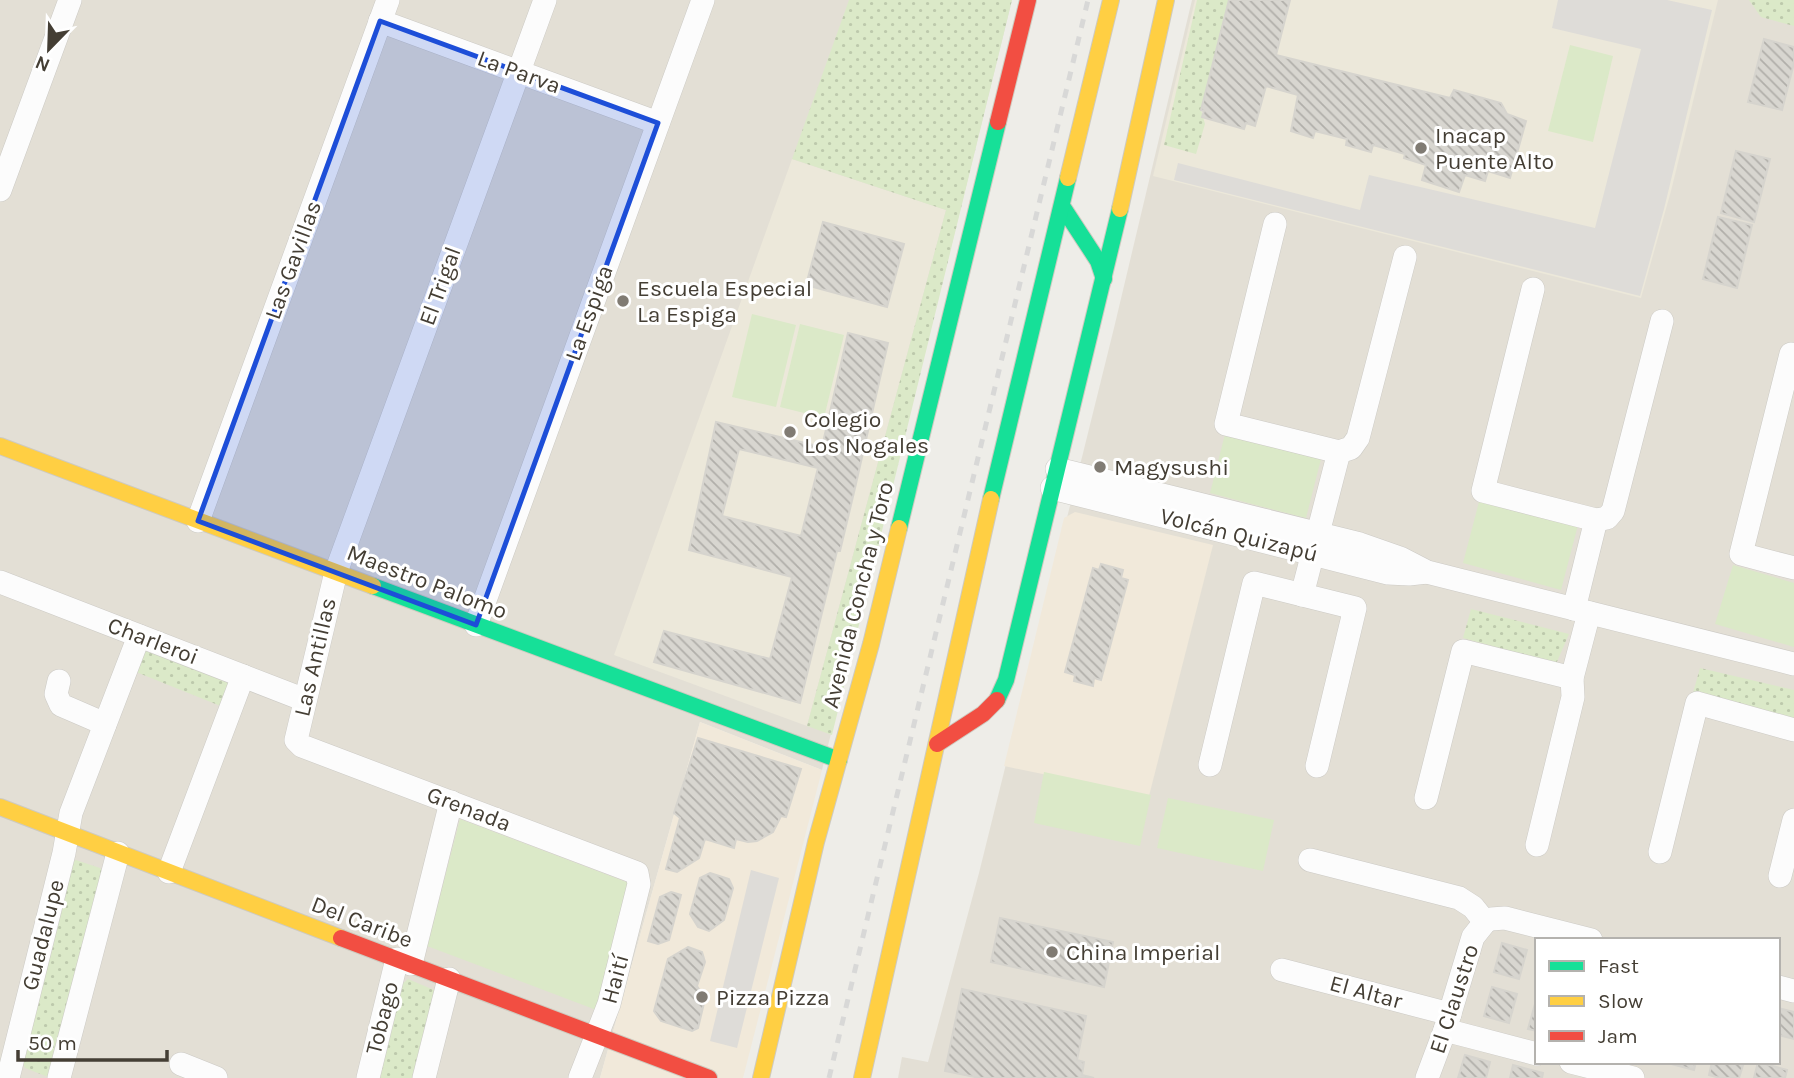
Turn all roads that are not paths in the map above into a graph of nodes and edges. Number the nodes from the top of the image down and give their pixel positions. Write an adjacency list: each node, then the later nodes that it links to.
1 (70, 0): 10 (street)
2 (545, 0): 8 (street, El Trigal)
3 (703, 0): 9 (street, La Espiga)
4 (1028, 0): 40 (main road, Avenida Concha y Toro)
5 (1111, 0): 11 (main road)
6 (1166, 0): 14 (main road)
7 (384, 11): 8 (street, La Parva); 22 (street, Las Gavillas)
8 (519, 72): 9 (street, La Parva); 25 (street, El Trigal)
9 (658, 123): 29 (street, La Espiga)
10 (0, 190)
11 (1062, 206): 14 (main road); 39 (main road)
12 (1275, 224): 19 (street)
13 (1405, 257): 19 (street)
14 (1104, 279): 20 (main road)
15 (1533, 289): 21 (street)
16 (1662, 321): 21 (street)
17 (1791, 354): 24 (street)
18 (0, 446): 22 (main road, Maestro Palomo)
19 (1339, 452): 23 (street)
20 (1055, 479): 23 (street, Volcán Quizapú); 39 (main road)
21 (1596, 520): 28 (street)
22 (198, 521): 25 (main road, Maestro Palomo)
23 (1316, 544): 27 (street); 28 (street, Volcán Quizapú)
24 (1794, 568)
25 (336, 572): 29 (main road, Maestro Palomo); 35 (street, Las Antillas)
26 (0, 582): 30 (street, Charleroi)
27 (1302, 596): 41 (street); 42 (street)
28 (1581, 611): 31 (street, Volcán Quizapú); 33 (street)
29 (476, 625): 40 (main road, Maestro Palomo)
30 (139, 636): 32 (street, Charleroi); 36 (street, Guadalupe)
31 (1794, 664)
32 (243, 676): 35 (street, Charleroi); 52 (street)
33 (1572, 678): 43 (street); 48 (street)
34 (59, 681): 36 (street)
35 (305, 700): 38 (street, Las Antillas)
36 (105, 724): 47 (street, Guadalupe)
37 (1794, 730): 50 (street)
38 (297, 743): 44 (street, Grenada)
39 (937, 744): 73 (main road)
40 (839, 760): 72 (main road, Avenida Concha y Toro)
41 (1210, 765)
42 (1317, 766)
43 (1426, 798)
44 (451, 802): 54 (street, Grenada); 57 (street, Tobago)
45 (0, 807): 47 (main road, Del Caribe)
46 (1794, 820): 53 (street)
47 (67, 833): 49 (main road, Del Caribe); 65 (street, Guadalupe)
48 (1537, 845)
49 (118, 852): 52 (main road, Del Caribe); 66 (street)
50 (1660, 852)
51 (1310, 860): 55 (street)
52 (169, 872): 57 (main road, Del Caribe)
53 (1780, 876)
54 (639, 877): 61 (street, Haití)
55 (1485, 922): 56 (street); 60 (street, El Claustro)
56 (1583, 938)
57 (404, 962): 59 (main road, Del Caribe); 68 (street, Tobago)
58 (1282, 970): 60 (street, El Altar)
59 (449, 979): 61 (main road, Del Caribe); 69 (street)
60 (1448, 1022): 62 (street, El Altar); 74 (street, El Claustro)
61 (597, 1035): 70 (street, Haití); 71 (main road, Del Caribe)
62 (1535, 1053)
63 (181, 1064): 67 (street)
64 (1579, 1064): 75 (street)
65 (8, 1078)
66 (59, 1078)
67 (216, 1078)
68 (368, 1078)
69 (424, 1078)
70 (580, 1078)
71 (709, 1078)
72 (761, 1078)
73 (862, 1078)
74 (1427, 1078)
75 (1633, 1078)

